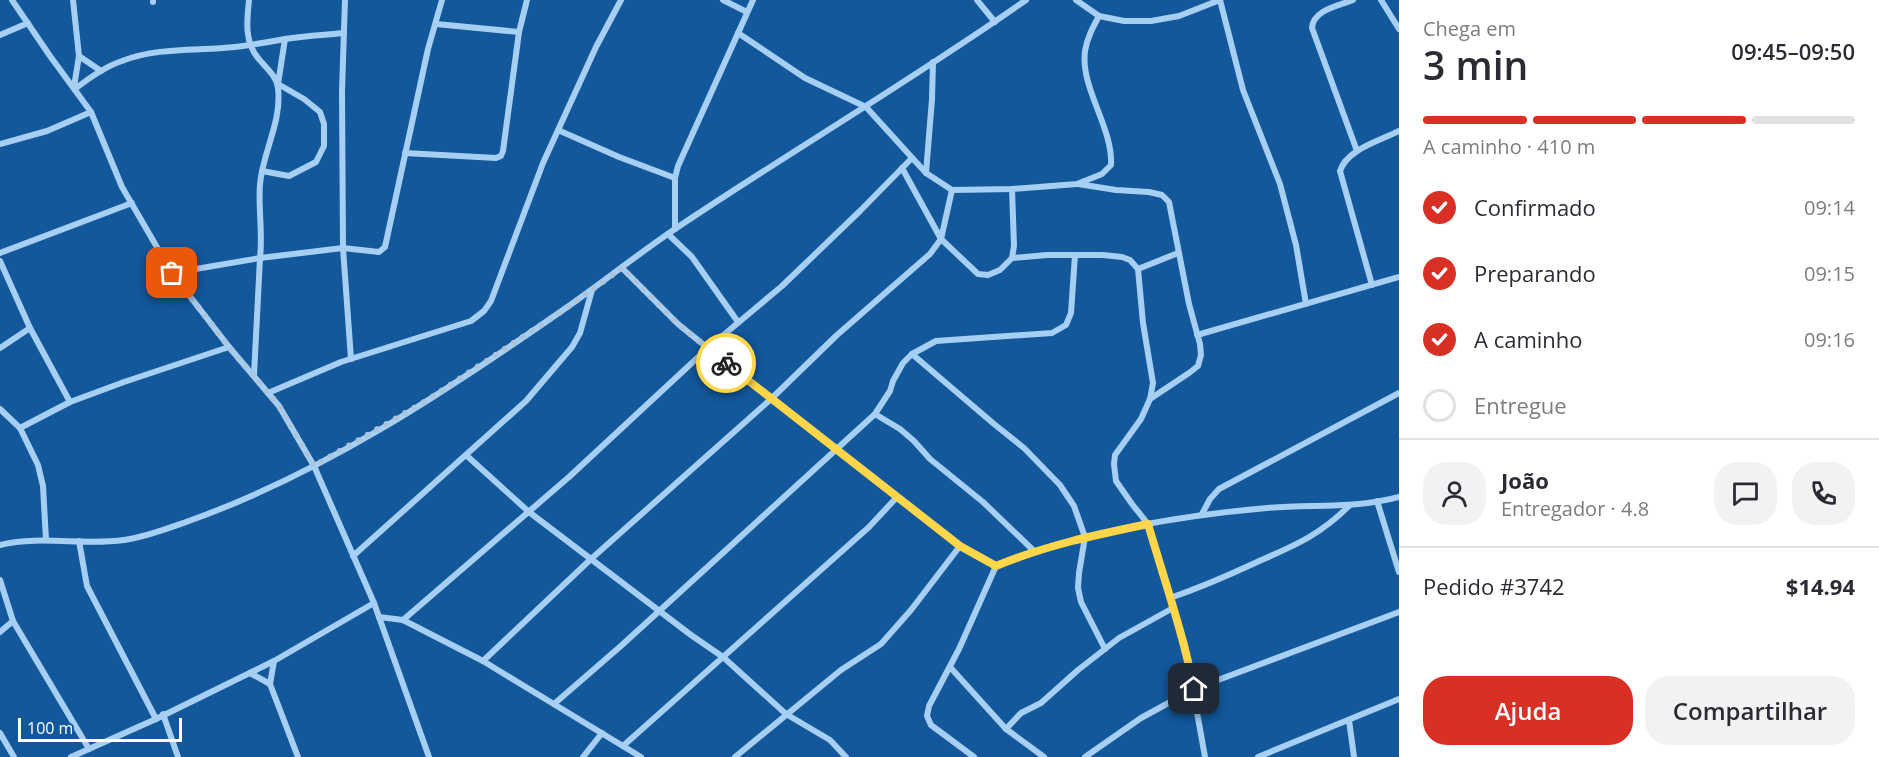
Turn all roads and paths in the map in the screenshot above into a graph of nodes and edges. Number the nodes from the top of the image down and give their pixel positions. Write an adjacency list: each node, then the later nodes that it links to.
1 (12, 0): 20 (street)
2 (74, 0): 29 (street)
3 (256, 0): 16 (street)
4 (345, 0): 24 (street)
5 (442, 0): 21 (street)
6 (527, 0): 23 (street)
7 (621, 0): 36 (street)
8 (723, 0): 17 (street)
9 (753, 0): 17 (street)
10 (977, 0): 19 (street)
11 (1026, 0): 19 (street)
12 (1076, 0): 18 (street)
13 (1220, 0): 18 (street); 66 (street)
14 (1353, 0): 39 (street)
15 (1381, 0): 22 (street)
16 (249, 2): 28 (street)
17 (747, 12): 25 (street)
18 (1099, 16): 46 (street)
19 (995, 22): 30 (street)
20 (28, 23): 26 (street); 33 (street)
21 (436, 24): 23 (street); 40 (street)
22 (1399, 29)
23 (519, 32): 40 (street)
24 (344, 33): 27 (street); 53 (street)
25 (738, 33): 34 (street); 45 (street)
26 (0, 35)
27 (285, 39): 28 (street); 32 (street)
28 (251, 45): 31 (street); 32 (street)
29 (79, 56): 31 (street); 33 (street)
30 (933, 62): 34 (street); 44 (street)
31 (101, 71): 33 (street)
32 (278, 84): 43 (street); 43 (street)
33 (74, 88): 35 (street)
34 (866, 106): 41 (street); 50 (street)
35 (91, 112): 38 (street); 49 (street)
36 (558, 130): 45 (street); 74 (street)
37 (1399, 132): 39 (street)
38 (0, 144)
39 (1357, 151): 64 (street)
40 (405, 153): 53 (street)
41 (912, 158): 42 (street); 44 (street)
42 (902, 168): 52 (street); 67 (street)
43 (262, 171): 57 (street)
44 (926, 173): 48 (street)
45 (675, 178): 50 (street)
46 (1077, 184): 47 (street); 55 (street)
47 (1012, 189): 48 (street); 58 (street)
48 (952, 190): 52 (street)
49 (132, 204): 54 (street); 62 (street)
50 (675, 229): 51 (street)
51 (668, 234): 60 (street); 67 (street)
52 (941, 239): 58 (street); 78 (street)
53 (343, 248): 57 (street); 74 (street)
54 (0, 253)
55 (1178, 253): 61 (street); 69 (street)
56 (1075, 255): 58 (street); 61 (street); 73 (street)
57 (260, 258): 62 (street); 75 (street)
58 (1012, 258)
59 (0, 261): 68 (street)
60 (622, 268): 65 (street); 72 (street)
61 (1138, 269): 79 (street)
62 (172, 273): 70 (street)
63 (1399, 277): 64 (street)
64 (1372, 285): 66 (street)
65 (592, 290): 85 (street); 86 (street)
66 (1306, 304): 69 (street)
67 (738, 322): 72 (street)
68 (30, 328): 71 (street); 80 (street)
69 (1197, 335): 79 (street)
70 (229, 347): 75 (street); 80 (street)
71 (0, 348)
72 (708, 348): 78 (street); 91 (street)
73 (912, 354): 82 (street); 94 (street)
74 (351, 359): 76 (street)
75 (254, 376): 76 (street)
76 (268, 393): 86 (street)
77 (1399, 393): 92 (street)
78 (771, 399): 84 (street); 101 (street)
79 (1150, 399): 93 (street)
80 (70, 402): 83 (street)
81 (0, 409): 83 (street)
82 (875, 414): 84 (street); 99 (street)
83 (21, 428): 95 (street)
84 (836, 449): 87 (street); 108 (street)
85 (466, 455): 91 (street); 100 (street)
86 (314, 466): 96 (street); 100 (street)
87 (897, 497): 98 (street); 115 (street)
88 (1399, 497): 89 (street)
89 (1377, 501): 90 (street); 103 (street)
90 (1349, 506): 92 (street); 105 (street)
91 (529, 512): 101 (street); 111 (street)
92 (1202, 514): 93 (street)
93 (1148, 524): 94 (street); 105 (street)
94 (1084, 537): 99 (street); 114 (street)
95 (46, 540): 96 (street); 97 (street)
96 (79, 541): 125 (street)
97 (0, 546)
98 (960, 546): 102 (street); 124 (street)
99 (1034, 550): 102 (street)
100 (353, 556): 106 (street)
101 (591, 559): 108 (street); 117 (street)
102 (996, 566): 118 (street)
103 (1399, 572)
104 (0, 580): 112 (street)
105 (1170, 598): 107 (street)
106 (374, 603): 110 (street); 116 (street)
107 (1173, 608): 114 (street); 121 (street)
108 (660, 611): 115 (street); 123 (street)
109 (1399, 612): 121 (street)
110 (379, 617): 111 (street); 136 (street)
111 (403, 620): 117 (street)
112 (13, 621): 113 (street); 131 (street)
113 (0, 632)
114 (1105, 649): 127 (street)
115 (723, 657): 124 (street); 130 (street)
116 (274, 661): 119 (street); 120 (street)
117 (483, 661): 123 (street)
118 (950, 667): 127 (street); 141 (street)
119 (250, 673): 120 (street); 125 (street)
120 (270, 684): 135 (street)
121 (1194, 689): 143 (street); 144 (street)
122 (1399, 699): 126 (street)
123 (554, 704): 129 (street)
124 (786, 714): 139 (street); 140 (street)
125 (160, 717): 131 (street); 134 (street)
126 (1349, 720): 145 (street); 146 (street)
127 (1006, 729): 142 (street)
128 (0, 733): 132 (street)
129 (602, 733): 130 (street); 137 (street)
130 (623, 746): 138 (street)
131 (89, 749): 133 (street)
132 (14, 757)
133 (71, 757)
134 (178, 757)
135 (298, 757)
136 (429, 757)
137 (583, 757)
138 (641, 757)
139 (735, 757)
140 (846, 757)
141 (974, 757)
142 (1044, 757)
143 (1085, 757)
144 (1205, 757)
145 (1258, 757)
146 (1354, 757)

